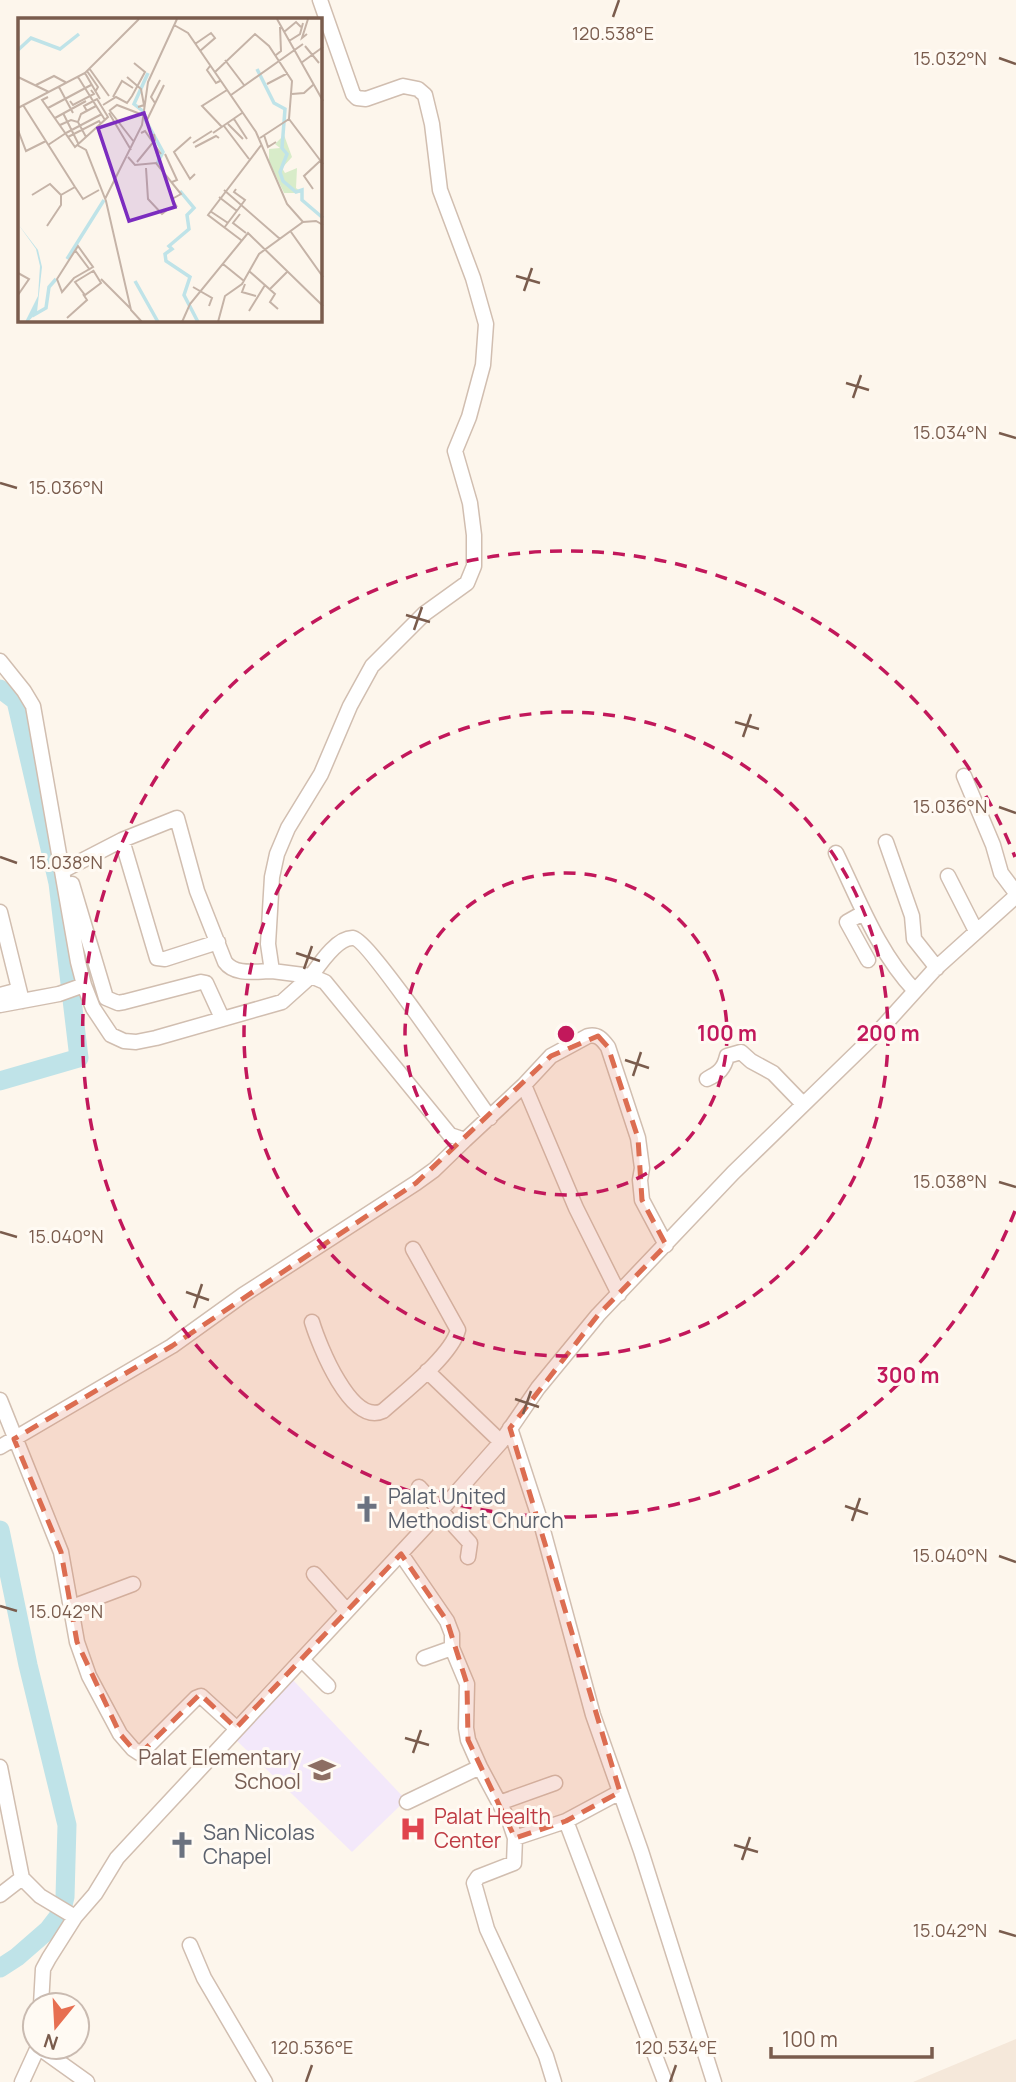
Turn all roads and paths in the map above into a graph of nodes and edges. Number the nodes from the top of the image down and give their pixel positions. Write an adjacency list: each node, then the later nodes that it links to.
1 (320, 0): 16 (street)
2 (0, 661): 7 (street)
3 (964, 776): 9 (street)
4 (122, 840): 7 (street); 13 (street); 13 (street)
5 (886, 842): 15 (street)
6 (836, 853): 11 (street)
7 (64, 869): 18 (street); 23 (street)
8 (948, 876): 12 (street)
9 (1016, 895): 12 (street)
10 (0, 912): 21 (street)
11 (863, 913): 14 (street); 14 (street)
12 (976, 931): 15 (street)
13 (218, 942): 16 (street)
14 (884, 950): 19 (street)
15 (937, 968): 19 (street)
16 (272, 971): 17 (street)
17 (311, 976): 23 (street); 27 (street); 28 (street)
18 (81, 987): 21 (street); 23 (street)
19 (915, 991): 26 (street)
20 (0, 995): 21 (street)
21 (20, 996): 22 (street)
22 (0, 1005)
23 (222, 1018)
24 (707, 1079): 26 (street)
25 (524, 1085): 27 (street); 29 (street); 31 (street)
26 (803, 1104): 29 (street)
27 (489, 1118): 28 (street)
28 (465, 1140): 36 (street)
29 (666, 1245): 31 (street)
30 (413, 1250): 33 (street)
31 (618, 1294): 35 (street)
32 (312, 1322): 33 (street)
33 (427, 1371): 37 (street)
34 (0, 1400): 36 (street)
35 (510, 1429): 37 (street); 55 (street)
36 (14, 1439): 38 (street); 45 (street)
37 (500, 1442): 40 (street)
38 (0, 1447)
39 (419, 1487): 40 (street)
40 (441, 1510): 41 (street); 42 (street)
41 (401, 1555): 46 (street); 47 (street)
42 (468, 1557)
43 (314, 1574): 46 (street)
44 (133, 1584): 45 (street)
45 (72, 1607): 51 (street)
46 (347, 1611): 49 (street)
47 (452, 1648): 48 (street); 53 (street)
48 (425, 1658)
49 (302, 1660): 50 (street); 51 (street)
50 (328, 1686)
51 (236, 1728): 63 (street)
52 (0, 1767): 56 (street)
53 (480, 1767): 57 (street); 58 (street)
54 (555, 1783): 58 (street)
55 (620, 1792): 59 (street); 73 (street)
56 (3, 1797): 61 (street)
57 (407, 1802)
58 (499, 1803): 60 (street)
59 (566, 1821): 60 (street); 72 (street)
60 (515, 1838): 71 (street)
61 (22, 1878): 62 (street); 63 (street)
62 (0, 1895)
63 (65, 1910): 65 (street)
64 (190, 1945): 70 (street)
65 (42, 1991)
66 (32, 2061): 68 (street)
67 (58, 2061): 69 (street)
68 (22, 2082)
69 (87, 2082)
70 (265, 2082)
71 (554, 2082)
72 (665, 2082)
73 (714, 2082)

